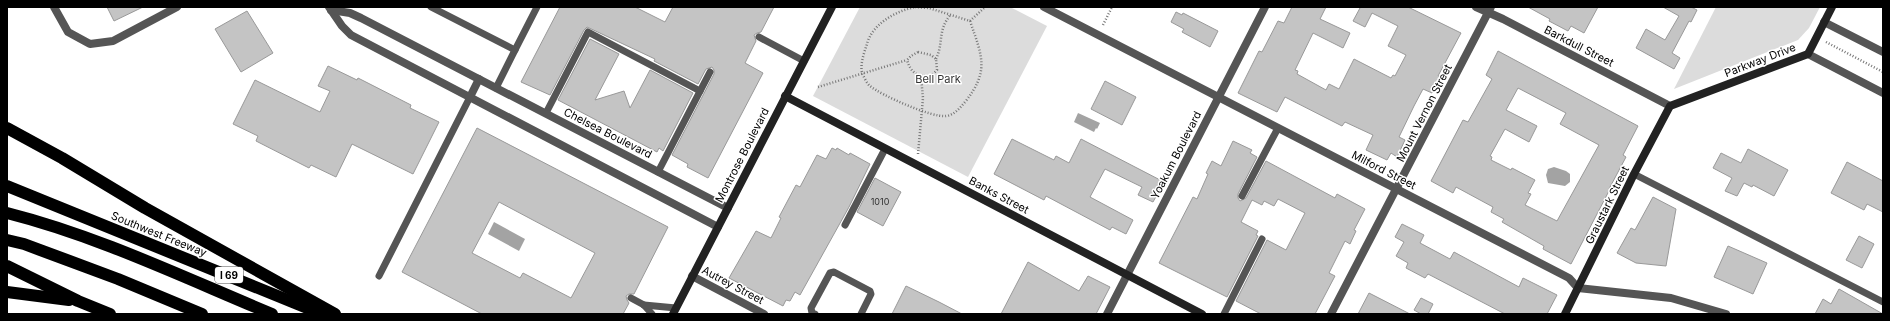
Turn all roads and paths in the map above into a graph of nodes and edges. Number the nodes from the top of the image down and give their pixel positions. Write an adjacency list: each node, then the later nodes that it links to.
1 (54, 7): 2 (street)
2 (177, 7)
3 (430, 7): 21 (lane)
4 (537, 7): 21 (lane)
5 (832, 7): 25 (street, Montrose Boulevard)
6 (915, 7): 15 (path); 29 (path)
7 (985, 7): 16 (path)
8 (1112, 7): 18 (path)
9 (1265, 7): 38 (street, Yoakum Boulevard)
10 (1476, 7): 14 (street, Barkdull Street)
11 (1832, 7): 17 (street, Parkway Drive)
12 (330, 8): 31 (street, Chelsea Boulevard); 37 (street, Chelsea Boulevard)
13 (1046, 8): 18 (street, Milford Street)
14 (1490, 10): 39 (street, Barkdull Street); 49 (street, Mount Vernon Street)
15 (951, 14): 16 (path); 24 (path)
16 (970, 21): 40 (path)
17 (1824, 22): 20 (street, Parkway Drive); 22 (street)
18 (1098, 35): 38 (street, Milford Street)
19 (758, 37): 25 (lane)
20 (1816, 37): 23 (street, Parkway Drive); 28 (path)
21 (515, 50): 33 (lane)
22 (1883, 52)
23 (1808, 54): 35 (street); 39 (street, Parkway Drive)
24 (936, 59): 26 (path); 30 (path)
25 (804, 60): 36 (street, Montrose Boulevard)
26 (907, 60): 29 (path); 30 (path)
27 (710, 72): 34 (lane)
28 (1883, 72)
29 (863, 74): 32 (path); 40 (path)
30 (921, 77): 40 (path)
31 (479, 79): 33 (street, Chelsea Boulevard); 37 (street)
32 (818, 87)
33 (496, 88): 41 (street, Chelsea Boulevard)
34 (700, 91): 41 (lane); 46 (lane)
35 (1883, 93)
36 (785, 96): 44 (street, Banks Street); 51 (street, Montrose Boulevard)
37 (470, 97): 54 (street, Chelsea Boulevard); 59 (lane)
38 (1218, 97): 43 (street, Milford Street); 58 (street, Yoakum Boulevard)
39 (1670, 106): 47 (street, Graustark Street)
40 (922, 111): 45 (path)
41 (546, 113): 46 (street, Chelsea Boulevard)
42 (7, 128): 72 (highway)
43 (1278, 128): 49 (street, Milford Street); 50 (lane)
44 (885, 148): 45 (street, Banks Street); 53 (lane)
45 (917, 165): 58 (street, Banks Street)
46 (658, 172): 51 (street, Chelsea Boulevard)
47 (1634, 174): 61 (street, Graustark Street); 65 (lane)
48 (7, 186): 71 (highway, Southwest Freeway / I 69)
49 (1397, 189): 61 (street, Milford Street); 80 (street, Mount Vernon Street)
50 (1242, 196)
51 (728, 208): 54 (street, Montrose Boulevard)
52 (7, 213): 70 (highway)
53 (845, 225)
54 (718, 227): 60 (street, Montrose Boulevard)
55 (1262, 239): 79 (lane)
56 (7, 240): 69 (highway)
57 (7, 266): 64 (highway)
58 (1127, 275): 77 (street, Yoakum Boulevard); 78 (street, Banks Street)
59 (379, 276)
60 (692, 276): 67 (street, Montrose Boulevard); 74 (street, Autrey Street)
61 (1578, 288): 81 (street, Graustark Street); 82 (street)
62 (7, 292): 64 (highway)
63 (631, 298): 66 (lane)
64 (78, 301): 68 (highway)
65 (1883, 302)
66 (644, 305): 67 (lane); 73 (lane)
67 (675, 311)
68 (110, 314)
69 (202, 314)
70 (272, 314)
71 (323, 314)
72 (336, 314)
73 (652, 314)
74 (764, 314)
75 (815, 314): 76 (lane)
76 (861, 314)
77 (1107, 314)
78 (1202, 314)
79 (1224, 314)
80 (1331, 314)
81 (1565, 314)
82 (1726, 314)

